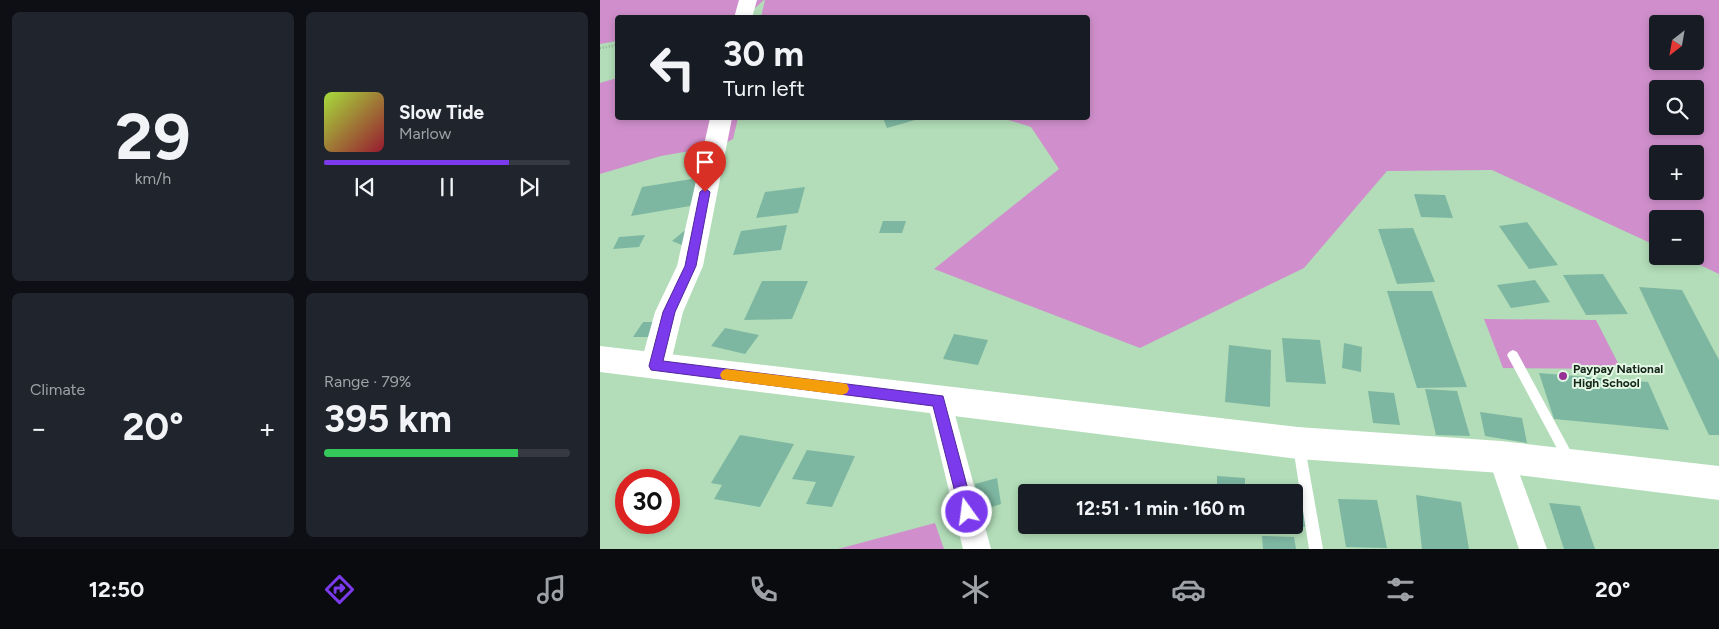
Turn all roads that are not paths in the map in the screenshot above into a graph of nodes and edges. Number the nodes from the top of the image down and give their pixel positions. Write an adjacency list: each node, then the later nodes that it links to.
1 (748, 0): 2 (street)
2 (744, 15)
3 (721, 120): 6 (street)
4 (1513, 355): 9 (lane)
5 (600, 359): 6 (main road)
6 (655, 366): 7 (main road)
7 (939, 400): 8 (main road); 12 (street)
8 (1298, 444): 10 (main road); 13 (lane)
9 (1564, 450)
10 (1502, 457): 11 (main road); 14 (street)
11 (1719, 483)
12 (976, 549)
13 (1316, 549)
14 (1533, 549)

